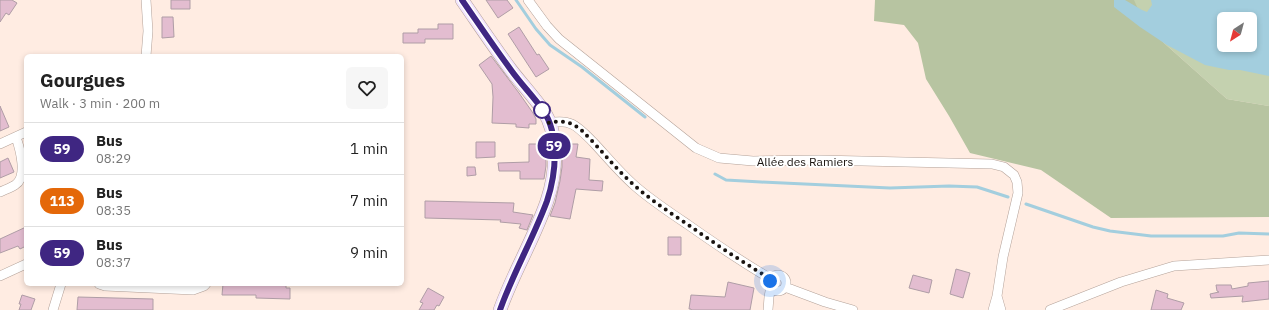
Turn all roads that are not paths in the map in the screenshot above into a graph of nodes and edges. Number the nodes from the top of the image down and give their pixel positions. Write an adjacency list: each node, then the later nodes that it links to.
1 (146, 0): 4 (street)
2 (462, 0): 5 (main road)
3 (528, 0): 17 (street, Allée des Ramiers)
4 (146, 54)
5 (549, 123): 16 (street); 19 (main road)
6 (24, 133): 7 (street)
7 (16, 136): 8 (street); 9 (street)
8 (0, 144)
9 (0, 192)
10 (1269, 260): 24 (street)
11 (24, 265): 12 (street)
12 (0, 276)
13 (60, 286): 18 (street)
14 (105, 286): 15 (street)
15 (204, 286)
16 (776, 286): 20 (street); 21 (street)
17 (997, 296): 22 (street, Allée des Ramiers); 23 (street, Allée des Ramiers)
18 (53, 310)
19 (500, 310)
20 (769, 310)
21 (853, 310)
22 (993, 310)
23 (1002, 310)
24 (1050, 310)

